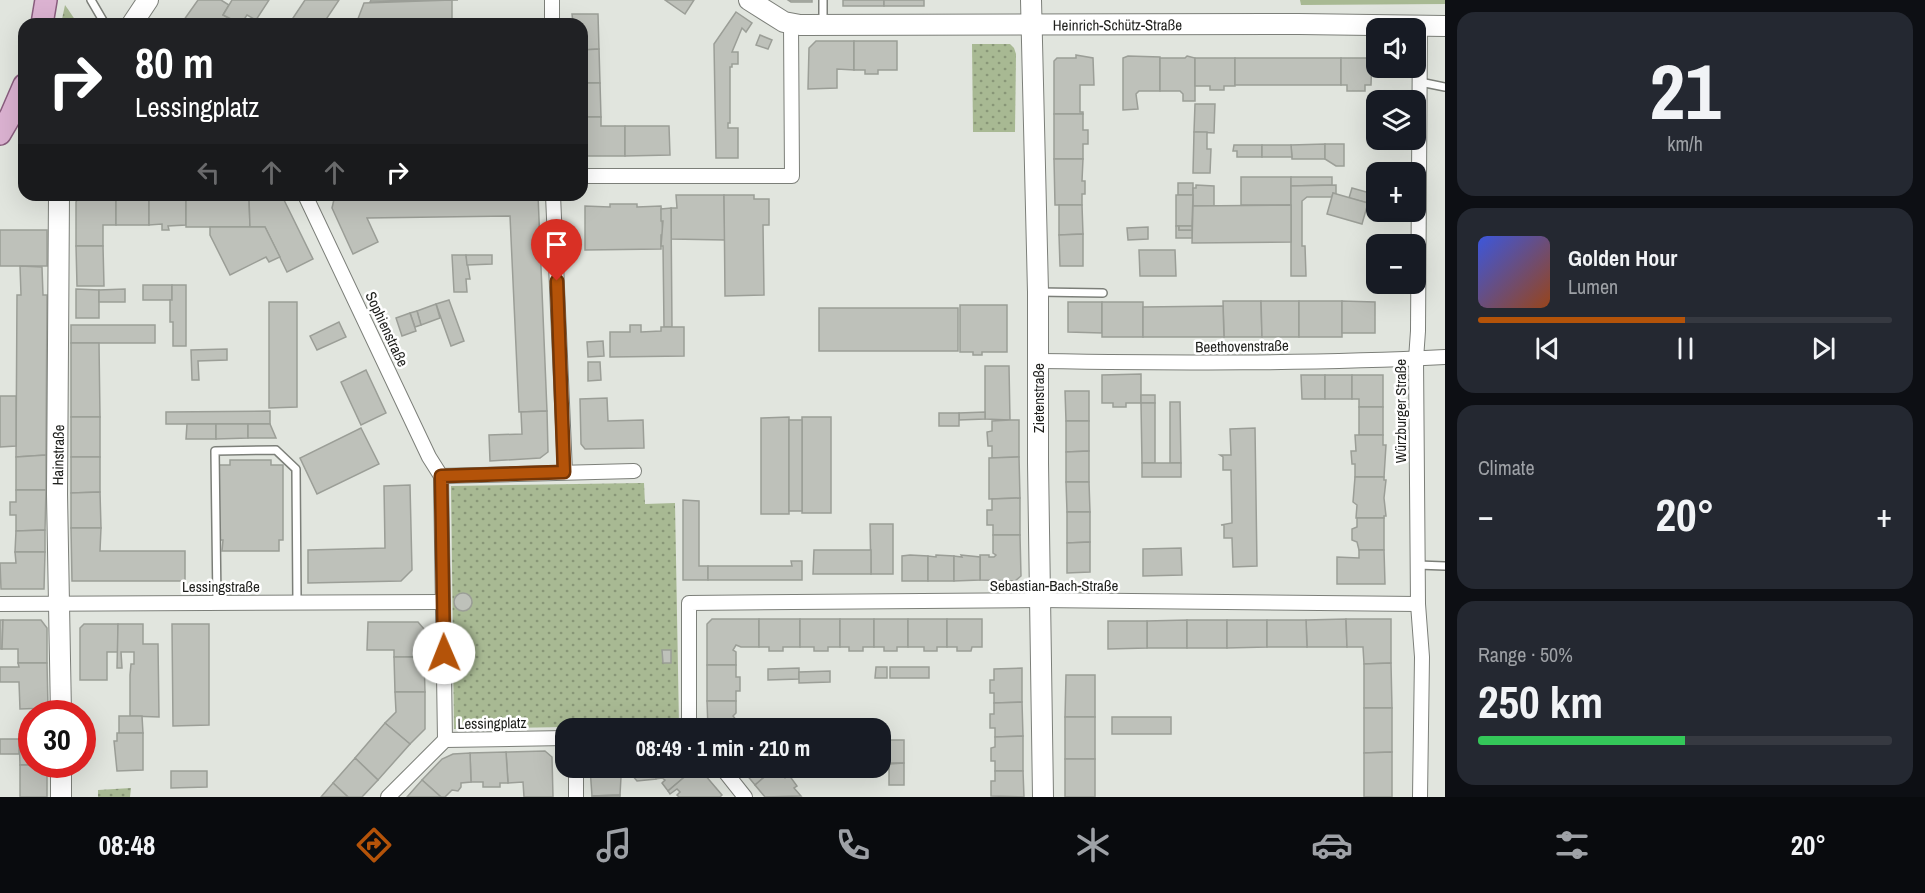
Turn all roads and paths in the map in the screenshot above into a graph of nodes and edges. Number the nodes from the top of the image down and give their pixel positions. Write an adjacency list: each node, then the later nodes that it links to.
1 (46, 0): 8 (main road)
2 (91, 0): 9 (lane)
3 (148, 0): 10 (street)
4 (552, 0): 11 (street)
5 (749, 0): 12 (street)
6 (823, 0): 14 (lane)
7 (1031, 0): 13 (street, Zietenstraße)
8 (43, 18)
9 (102, 18)
10 (136, 18)
11 (552, 18)
12 (791, 24): 14 (street, Heinrich-Schütz-Straße); 23 (street)
13 (1031, 24): 14 (street, Heinrich-Schütz-Straße); 15 (street, Heinrich-Schütz-Straße); 27 (street, Zietenstraße)
14 (823, 25)
15 (1366, 26)
16 (1426, 26): 17 (street, Heinrich-Schütz-Straße)
17 (1445, 26)
18 (1420, 78): 19 (street, Würzburger Straße)
19 (1420, 82): 20 (lane); 30 (street, Würzburger Straße)
20 (1445, 87)
21 (18, 99): 22 (main road)
22 (0, 134)
23 (588, 176)
24 (58, 201): 40 (street, Hainstraße)
25 (308, 201): 34 (street, Sophienstraße)
26 (553, 201): 33 (street)
27 (1038, 292): 28 (lane); 31 (street, Zietenstraße)
28 (1102, 293)
29 (1445, 357): 30 (street, Beethovenstraße)
30 (1416, 358): 31 (street, Beethovenstraße); 35 (street, Würzburger Straße)
31 (1039, 361): 37 (street, Zietenstraße)
32 (634, 471): 33 (street)
33 (564, 472): 34 (street)
34 (441, 476): 39 (street, Lessingplatz)
35 (1418, 565): 36 (lane); 43 (street, Würzburger Straße)
36 (1445, 566)
37 (1039, 600): 43 (street, Sebastian-Bach-Straße); 45 (street, Sebastian-Bach-Straße); 55 (street, Zietenstraße)
38 (297, 602): 39 (street, Lessingstraße); 41 (street, Lessingstraße); 41 (lane)
39 (443, 602): 47 (street, Lessingplatz)
40 (58, 603): 41 (street, Lessingstraße); 42 (street, Lessingstraße); 44 (street, Hainstraße)
41 (217, 603)
42 (0, 604)
43 (1418, 604): 56 (street, Würzburger Straße)
44 (61, 700)
45 (689, 718)
46 (555, 738): 47 (street, Lessingplatz)
47 (445, 740): 52 (street)
48 (61, 778): 51 (street)
49 (576, 778): 53 (street)
50 (730, 778): 54 (street)
51 (61, 797)
52 (388, 797)
53 (576, 797)
54 (745, 797)
55 (1043, 797)
56 (1420, 797)

